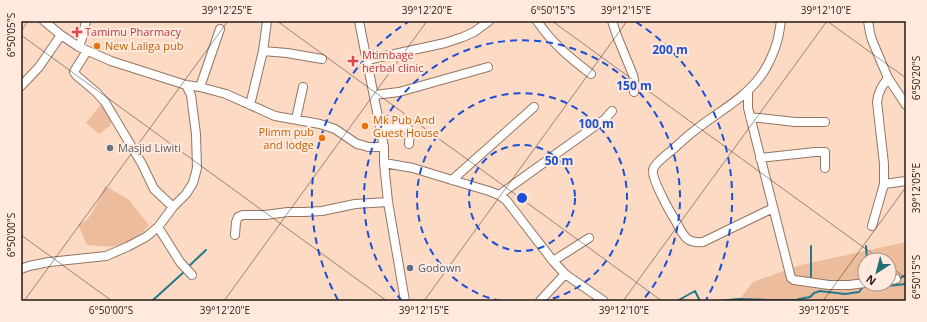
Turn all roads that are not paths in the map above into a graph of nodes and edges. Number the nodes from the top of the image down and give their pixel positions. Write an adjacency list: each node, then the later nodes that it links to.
1 (44, 21): 11 (street)
2 (86, 21): 12 (street)
3 (267, 21): 13 (street)
4 (359, 21): 16 (street)
5 (488, 21): 16 (street)
6 (537, 21): 18 (street)
7 (612, 21): 25 (street)
8 (782, 21): 24 (street)
9 (868, 21): 19 (street)
10 (220, 29): 22 (street)
11 (61, 35): 12 (street); 21 (street)
12 (79, 47): 14 (street)
13 (263, 50): 15 (street); 27 (street)
14 (87, 51): 20 (street); 45 (street)
15 (322, 59)
16 (367, 60): 26 (street)
17 (488, 67): 26 (street)
18 (591, 74)
19 (888, 78): 28 (street); 42 (street)
20 (186, 85): 22 (street); 45 (street)
21 (21, 86)
22 (200, 87): 27 (street)
23 (303, 88): 32 (street)
24 (748, 91): 31 (street); 46 (street)
25 (634, 92)
26 (374, 95): 34 (street)
27 (250, 105): 32 (street)
28 (906, 105)
29 (534, 107): 40 (street)
30 (612, 111): 43 (street)
31 (750, 116): 33 (street); 37 (street)
32 (296, 119): 36 (street)
33 (825, 122)
34 (381, 129): 35 (street); 36 (street)
35 (409, 144)
36 (384, 147): 38 (street)
37 (760, 158): 39 (street); 46 (street)
38 (384, 163): 40 (street); 44 (street)
39 (825, 168)
40 (452, 180): 43 (street)
41 (906, 181): 42 (street)
42 (884, 184): 47 (street)
43 (499, 195): 51 (street)
44 (388, 202): 49 (street); 56 (street)
45 (173, 207): 48 (street)
46 (773, 208): 55 (street)
47 (872, 226)
48 (158, 227): 52 (street); 54 (street)
49 (235, 235)
50 (589, 238): 51 (street)
51 (553, 261): 53 (street)
52 (21, 269)
53 (565, 274): 57 (street); 58 (street)
54 (192, 275)
55 (857, 284)
56 (405, 301)
57 (540, 301)
58 (604, 301)

